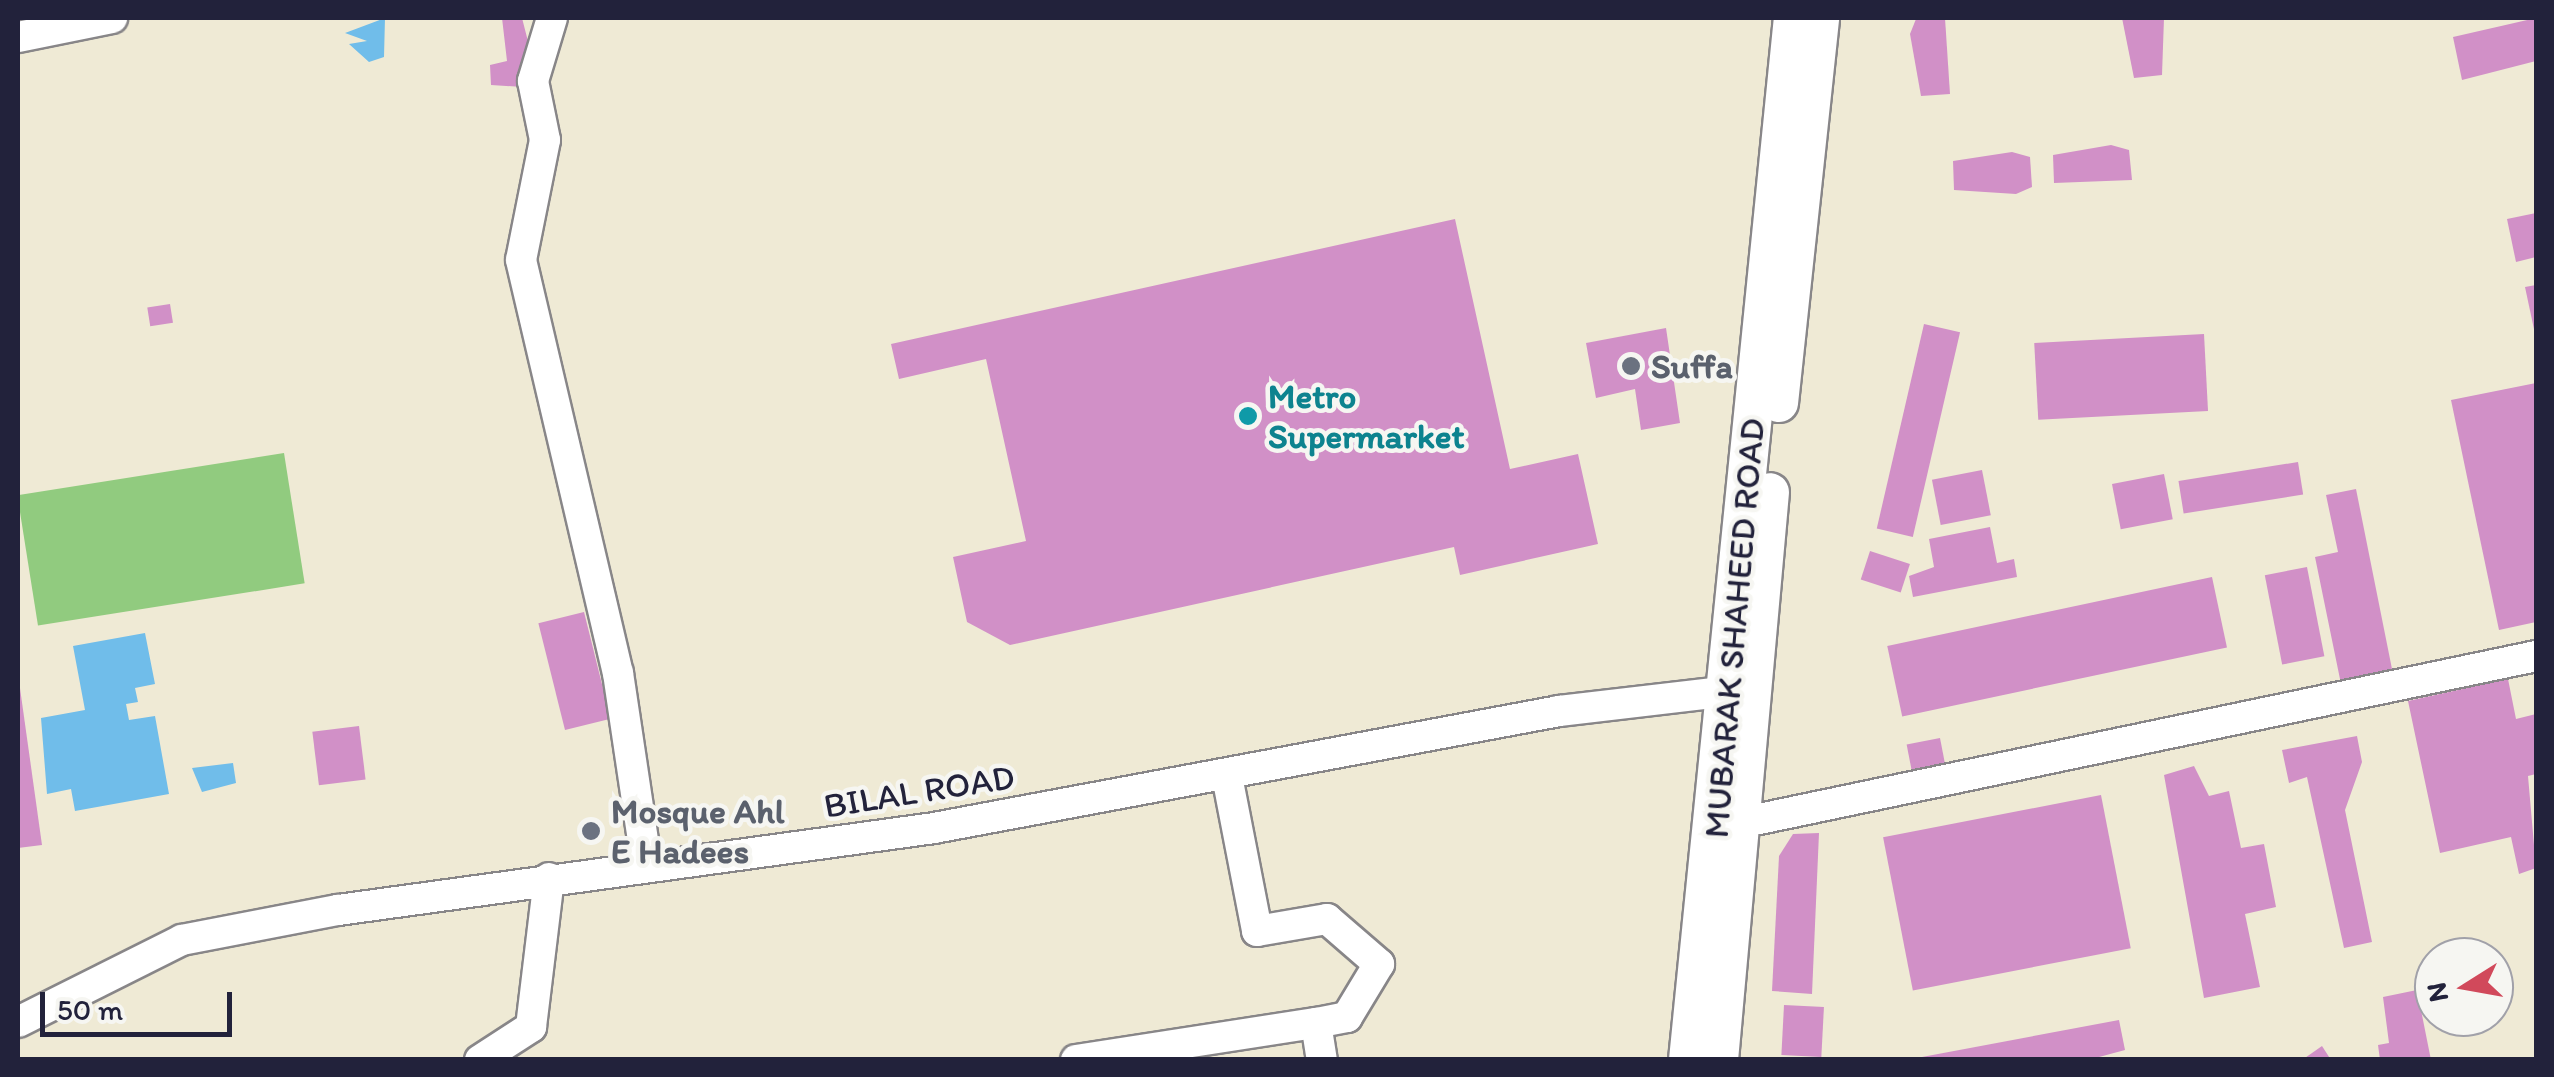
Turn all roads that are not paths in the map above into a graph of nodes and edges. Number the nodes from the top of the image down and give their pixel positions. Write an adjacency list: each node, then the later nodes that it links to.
1 (112, 18): 5 (street)
2 (552, 18): 10 (street)
3 (1793, 18): 7 (main road, MUBARAK SHAHEED ROAD)
4 (1820, 18): 9 (main road, MUBARAK SHAHEED ROAD)
5 (18, 37)
6 (2536, 656): 9 (street)
7 (1728, 690): 8 (street, BILAL ROAD); 17 (main road, MUBARAK SHAHEED ROAD)
8 (1227, 776): 10 (street, BILAL ROAD); 13 (street)
9 (1745, 822): 18 (main road, MUBARAK SHAHEED ROAD)
10 (647, 866): 11 (street, BILAL ROAD)
11 (548, 878): 12 (street, BILAL ROAD); 14 (street)
12 (18, 1022)
13 (1316, 1023): 15 (street); 16 (street)
14 (480, 1060)
15 (1076, 1060)
16 (1322, 1060)
17 (1688, 1060)
18 (1718, 1060)

